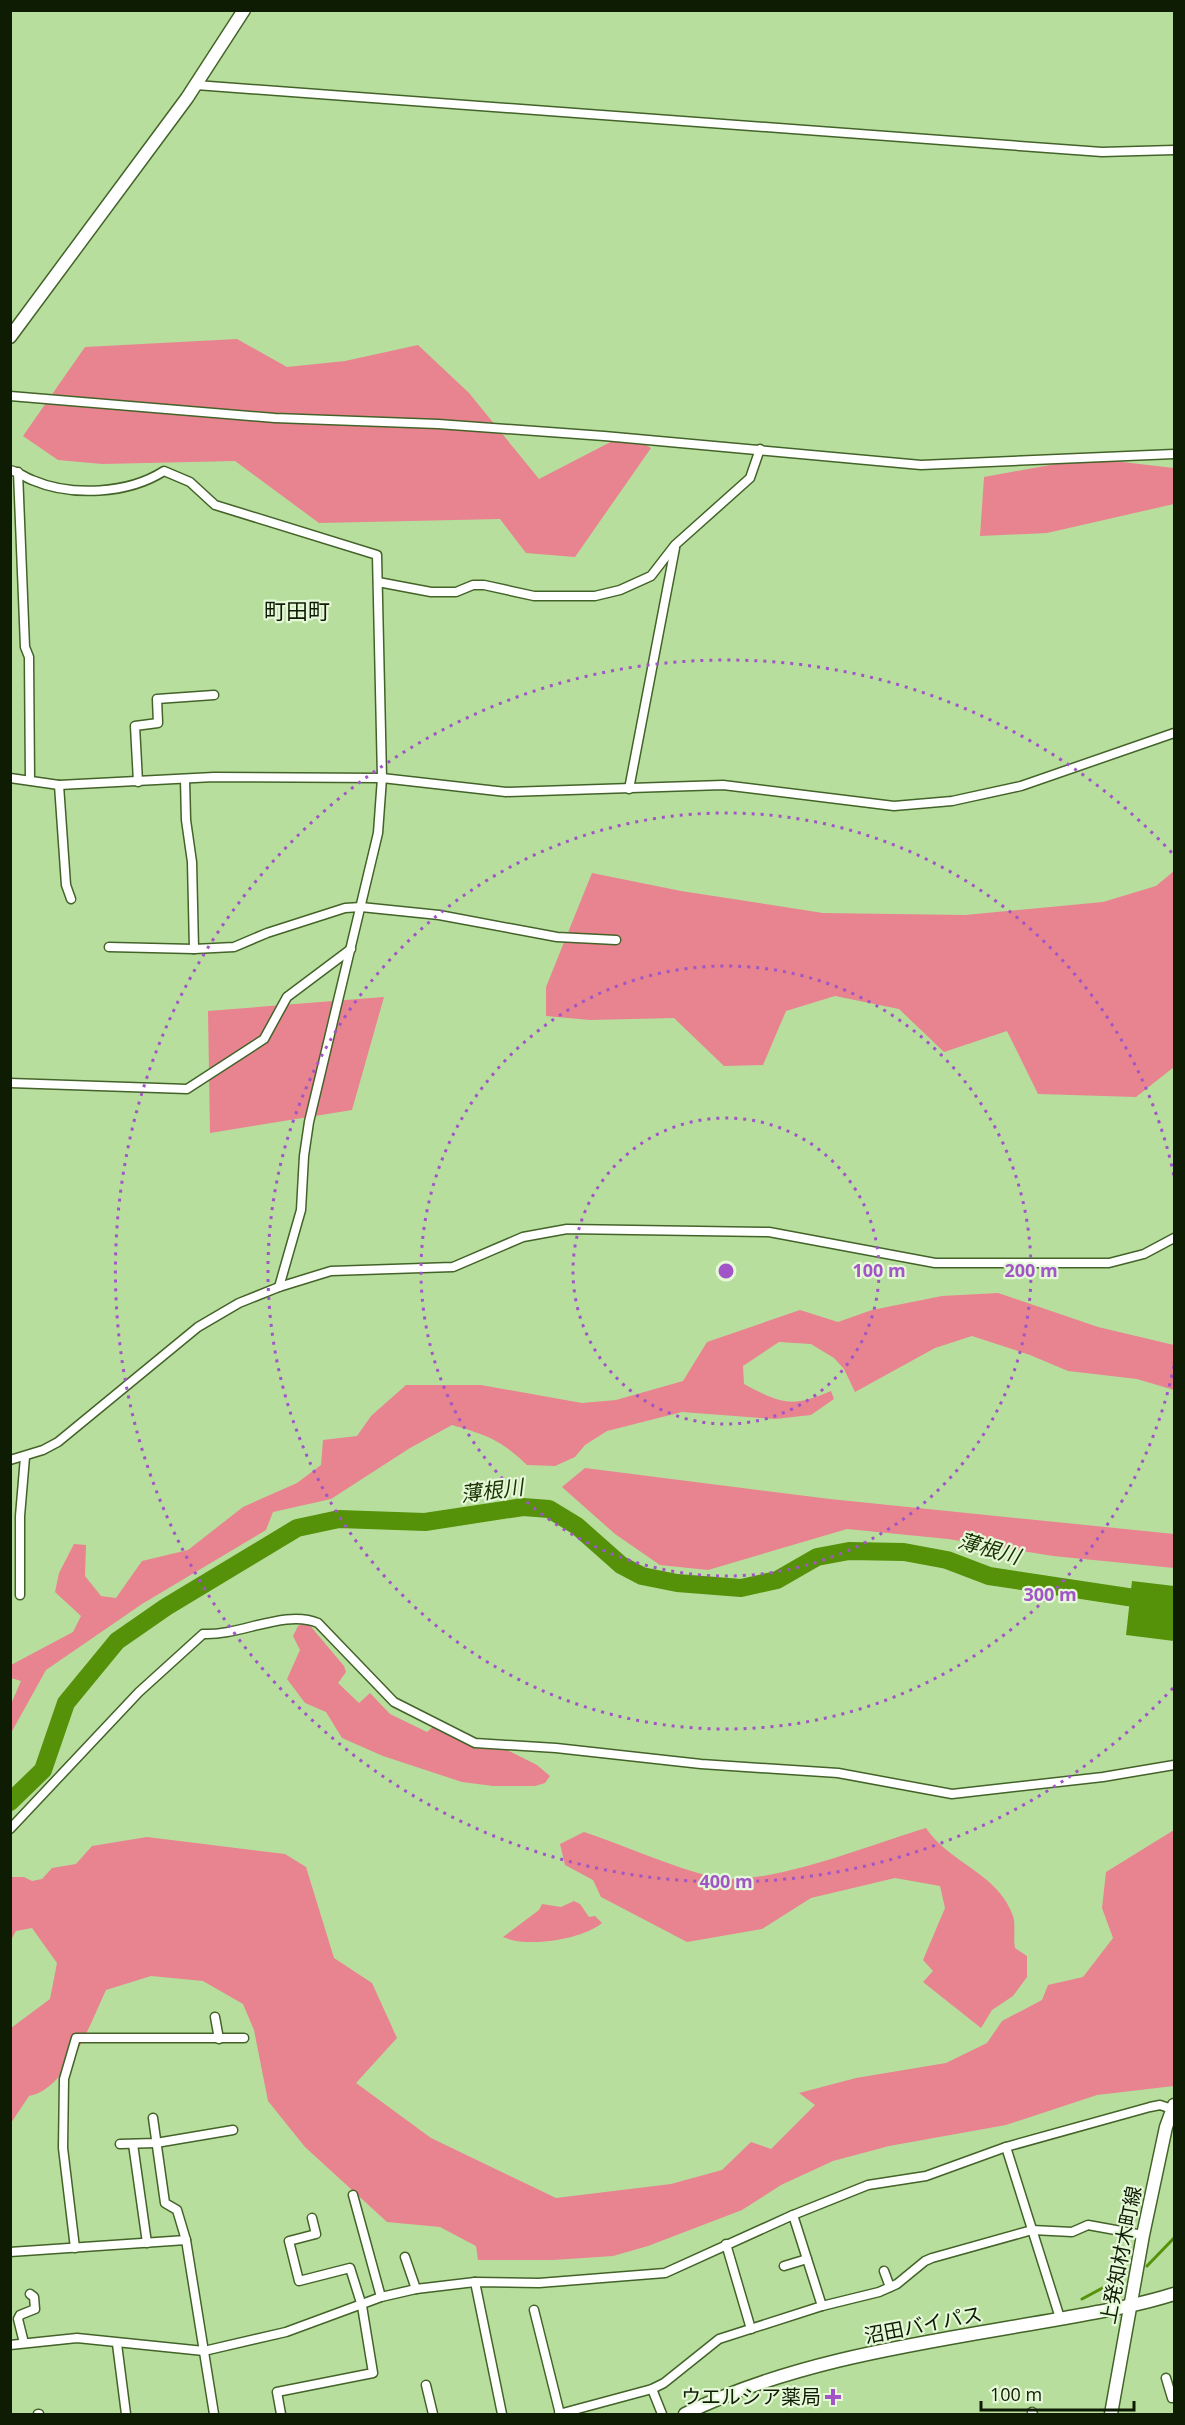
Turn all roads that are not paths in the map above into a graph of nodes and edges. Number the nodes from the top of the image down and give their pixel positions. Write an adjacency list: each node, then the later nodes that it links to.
1 (244, 10): 2 (street)
2 (196, 85): 3 (street); 4 (street)
3 (1174, 150)
4 (10, 337)
5 (10, 396): 6 (street)
6 (760, 449): 7 (street); 9 (street)
7 (1174, 454)
8 (14, 471): 10 (street); 16 (street)
9 (675, 545): 10 (street); 19 (street)
10 (378, 582): 14 (street)
11 (214, 695): 17 (street)
12 (1174, 733): 19 (street)
13 (10, 778): 16 (street)
14 (382, 778): 15 (street); 19 (street); 21 (street)
15 (185, 779): 17 (street); 24 (street)
16 (30, 780): 18 (street)
17 (138, 782): 18 (street)
18 (59, 785): 20 (street)
19 (629, 789)
20 (71, 898)
21 (361, 907): 22 (street); 24 (street); 25 (street)
22 (616, 940)
23 (109, 948): 24 (street)
24 (194, 949)
25 (351, 949): 26 (street); 28 (street)
26 (10, 1083)
27 (1174, 1238): 28 (street)
28 (279, 1287): 29 (street)
29 (26, 1457): 30 (street); 31 (street)
30 (10, 1460)
31 (20, 1595)
32 (1174, 1765): 33 (street)
33 (10, 1830)
34 (215, 2017): 36 (street)
35 (244, 2038): 36 (street)
36 (219, 2039): 52 (street)
37 (1173, 2107): 43 (street); 48 (street, 上発知材木町線)
38 (153, 2118): 40 (street)
39 (233, 2130): 40 (street)
40 (156, 2143): 42 (street); 49 (street)
41 (120, 2144): 42 (street)
42 (133, 2144): 50 (street)
43 (1006, 2147): 45 (street); 47 (street)
44 (353, 2195): 63 (street)
45 (793, 2215): 51 (street); 55 (street)
46 (312, 2218): 64 (street)
47 (1032, 2230): 48 (street); 59 (street); 68 (street)
48 (1143, 2235): 66 (street, 上発知材木町線)
49 (186, 2240): 50 (street); 73 (street)
50 (147, 2243): 52 (street)
51 (726, 2244): 58 (street); 69 (street)
52 (75, 2248): 53 (street)
53 (10, 2252)
54 (405, 2257): 60 (street)
55 (807, 2259): 56 (street); 65 (street)
56 (784, 2266)
57 (884, 2271): 59 (street)
58 (476, 2282): 60 (street); 83 (street)
59 (890, 2287): 65 (street)
60 (416, 2289): 63 (street)
61 (30, 2294): 70 (street)
62 (1174, 2294): 66 (street, 沼田バイパス)
63 (381, 2297): 64 (street)
64 (362, 2306): 73 (street); 81 (street)
65 (822, 2306): 69 (street)
66 (1131, 2307): 68 (street, 沼田バイパス); 86 (street, 上発知材木町線)
67 (534, 2310): 78 (street)
68 (1060, 2318): 85 (street, 沼田バイパス)
69 (752, 2329): 76 (street)
70 (24, 2343): 71 (street); 72 (street)
71 (117, 2344): 73 (street); 79 (street)
72 (10, 2345)
73 (204, 2351): 80 (street)
74 (1166, 2378): 77 (street)
75 (426, 2385): 82 (street)
76 (652, 2389): 78 (street); 84 (street)
77 (1174, 2398)
78 (560, 2414)
79 (126, 2415)
80 (214, 2415)
81 (281, 2415)
82 (433, 2415)
83 (502, 2415)
84 (662, 2415)
85 (685, 2415)
86 (1110, 2415)

